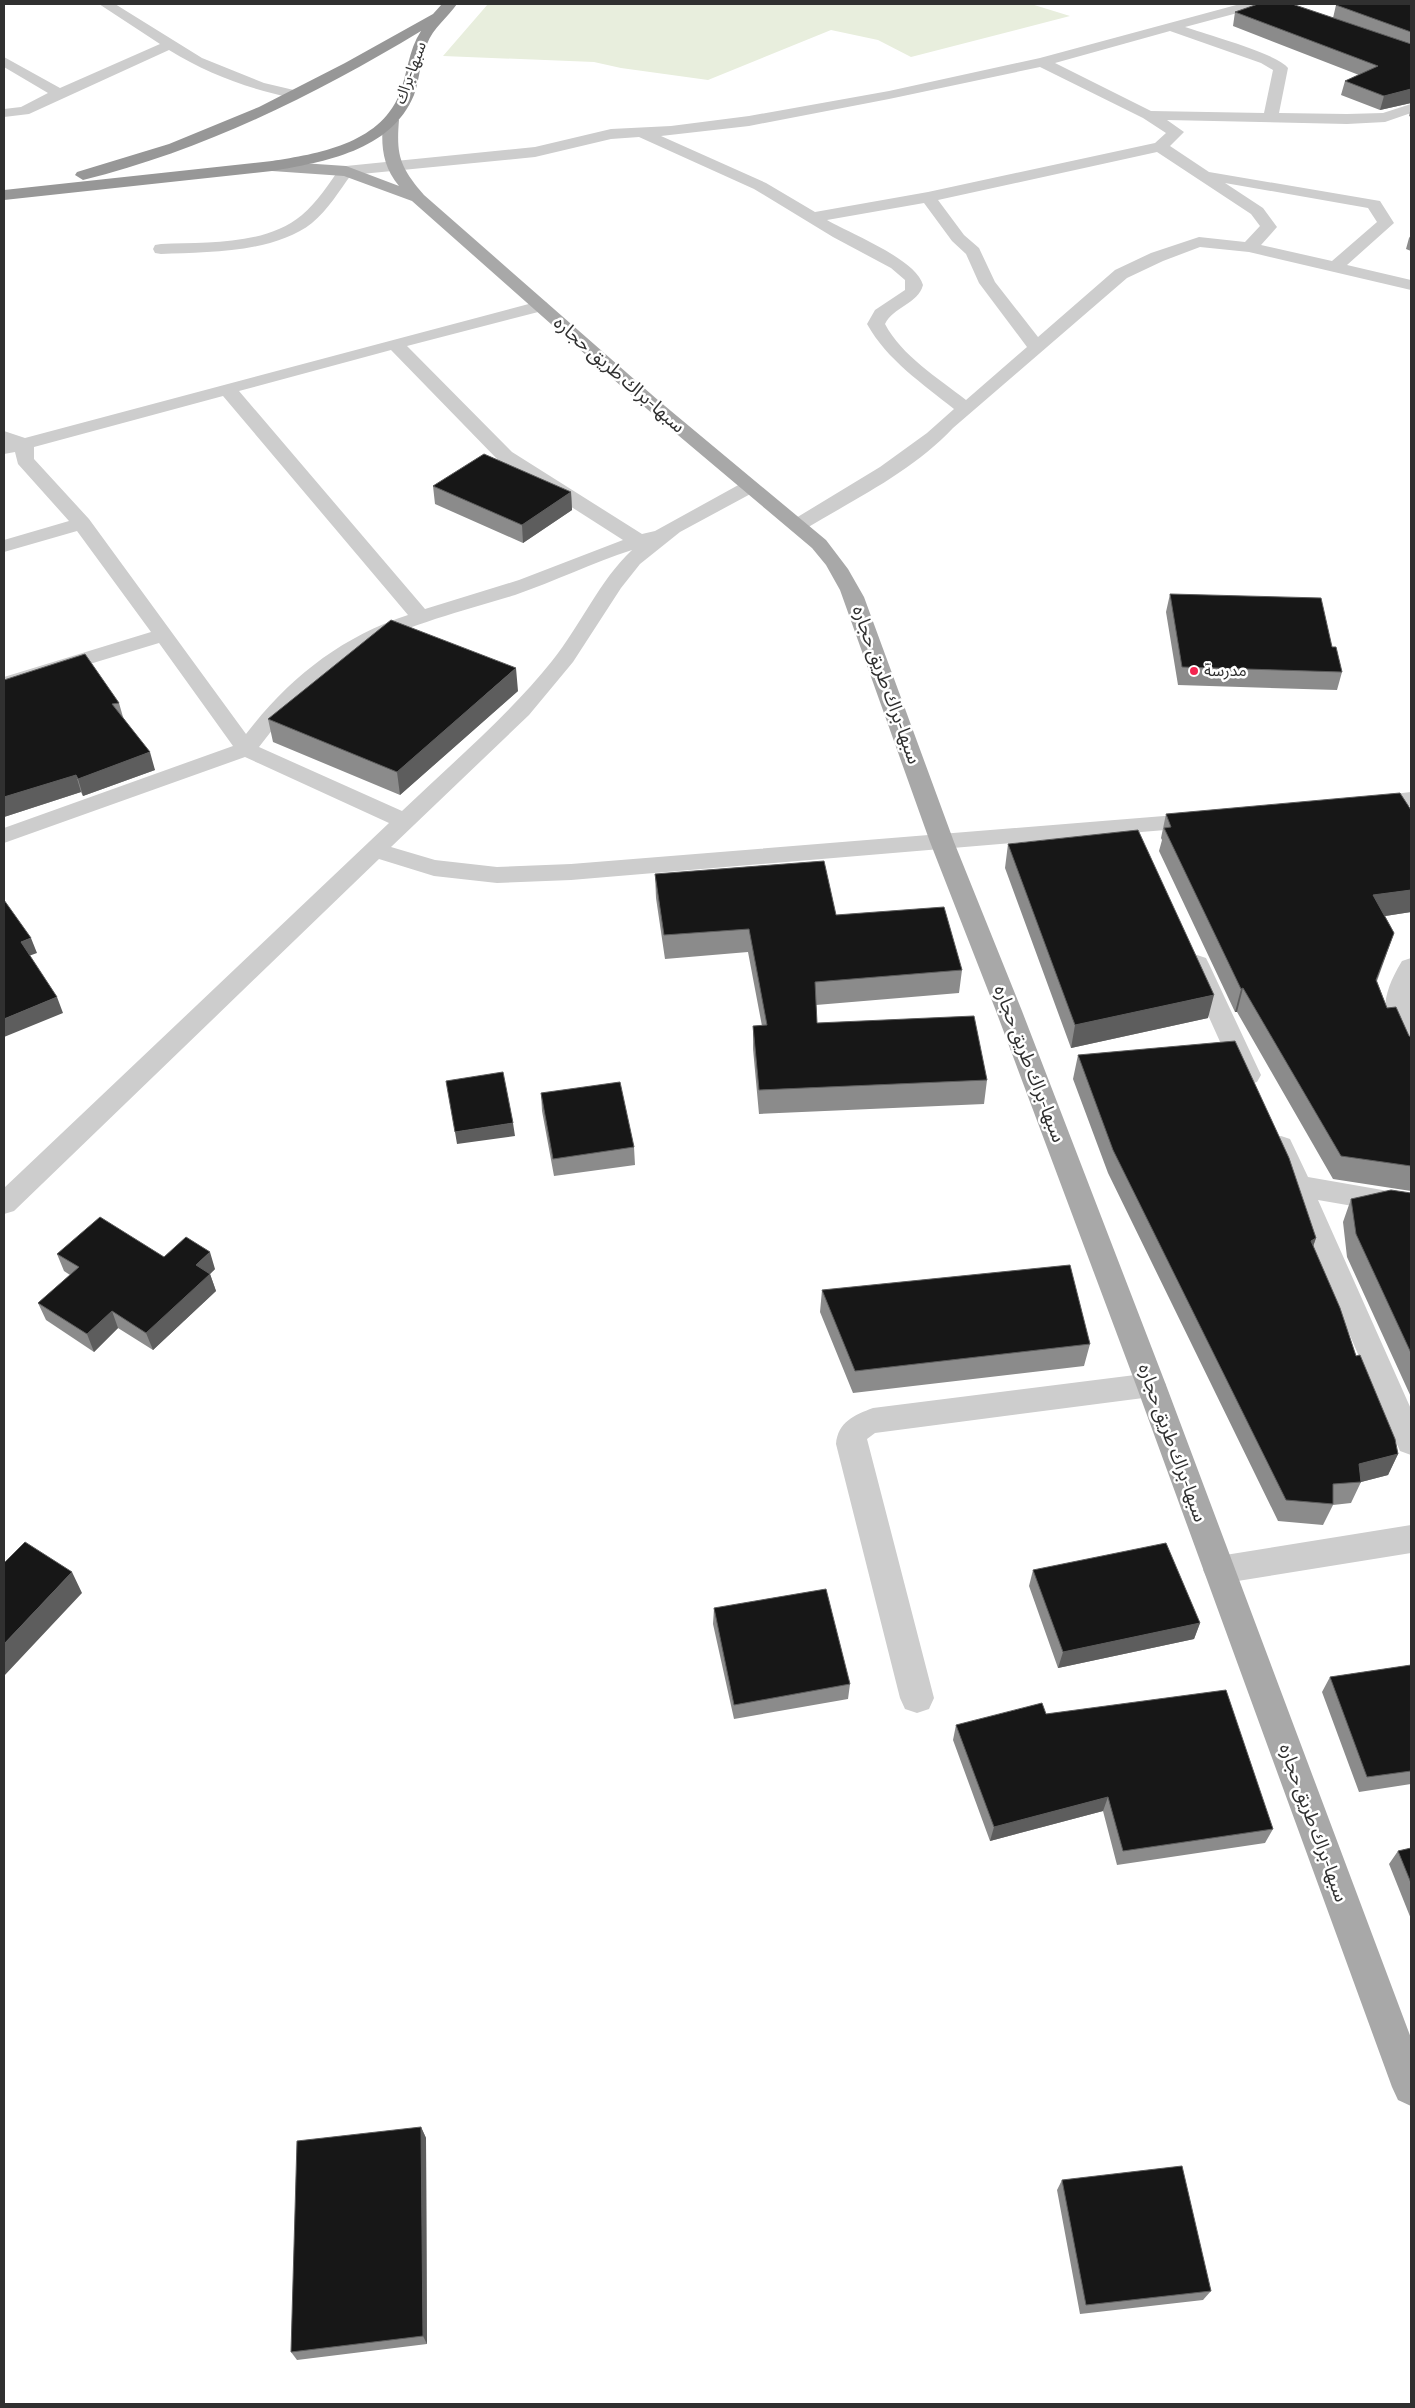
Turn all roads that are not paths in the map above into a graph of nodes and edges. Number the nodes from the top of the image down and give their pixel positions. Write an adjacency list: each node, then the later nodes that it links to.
1 (106, 4): 5 (street)
2 (1255, 4): 4 (street)
3 (445, 8): 7 (highway, سبها-براك); 9 (highway, سبها-براك)
4 (1171, 27): 8 (street); 15 (street)
5 (171, 44): 10 (street); 11 (street)
6 (4, 61): 10 (street)
7 (358, 62): 9 (highway); 11 (highway, سبها-براك)
8 (1042, 62): 14 (street); 17 (street)
9 (413, 74): 16 (highway, سبها-براك)
10 (58, 94): 13 (street)
11 (293, 94): 18 (highway, سبها-براك)
12 (1411, 108): 15 (street)
13 (4, 112)
14 (1148, 115): 15 (street); 19 (street)
15 (1271, 117)
16 (391, 120): 20 (main road); 21 (highway, سبها-براك)
17 (639, 132): 20 (street); 28 (street)
18 (192, 139): 23 (highway); 25 (highway, سبها-براك)
19 (1160, 148): 24 (street); 26 (street)
20 (392, 165): 22 (street); 27 (main road, سبها-براك طريق حجاره)
21 (272, 166): 22 (main road, سبها-براك طريق حجاره); 23 (highway, سبها-براك)
22 (346, 171): 27 (main road, سبها-براك طريق حجاره); 30 (street)
23 (216, 173): 25 (highway, سبها-براك)
24 (1202, 174): 29 (street); 31 (street)
25 (4, 194)
26 (928, 197): 28 (street); 35 (street)
27 (418, 198): 33 (main road, سبها-براك طريق حجاره)
28 (811, 218): 37 (street)
29 (1249, 247): 31 (street); 35 (street)
30 (162, 249)
31 (1334, 267): 32 (street)
32 (1411, 285)
33 (540, 306): 34 (street); 40 (main road, سبها-براك طريق حجاره)
34 (395, 344): 36 (street); 43 (street)
35 (1037, 348): 37 (street)
36 (227, 389): 39 (street); 45 (street)
37 (966, 409): 42 (street)
38 (4, 437): 39 (street)
39 (14, 447): 41 (street)
40 (749, 487): 42 (main road, سبها-براك طريق حجاره); 43 (street)
41 (82, 523): 44 (street); 46 (street)
42 (798, 525): 55 (main road, سبها-براك طريق حجاره)
43 (650, 538): 45 (street); 52 (street)
44 (4, 546)
45 (421, 617): 48 (street)
46 (164, 635): 47 (street); 48 (street)
47 (4, 684)
48 (246, 749): 52 (street); 54 (street)
49 (1410, 801): 50 (street)
50 (1348, 805)
51 (1222, 818): 53 (street)
52 (405, 821): 56 (street)
53 (1134, 826): 55 (street); 57 (street)
54 (4, 836)
55 (942, 842): 56 (street); 66 (main road, سبها-براك طريق حجاره)
56 (374, 850): 64 (street)
57 (1146, 852)
58 (1187, 940): 61 (street)
59 (1411, 967): 60 (street)
60 (1411, 1052)
61 (1259, 1099)
62 (1271, 1125): 63 (street)
63 (1300, 1186): 65 (street); 67 (street)
64 (4, 1204)
65 (1411, 1206)
66 (1151, 1385): 69 (main road, سبها-براك طريق حجاره); 70 (street)
67 (1411, 1442)
68 (1411, 1539): 69 (street)
69 (1219, 1570): 71 (main road, سبها-براك طريق حجاره)
70 (918, 1698)
71 (1411, 2087)

